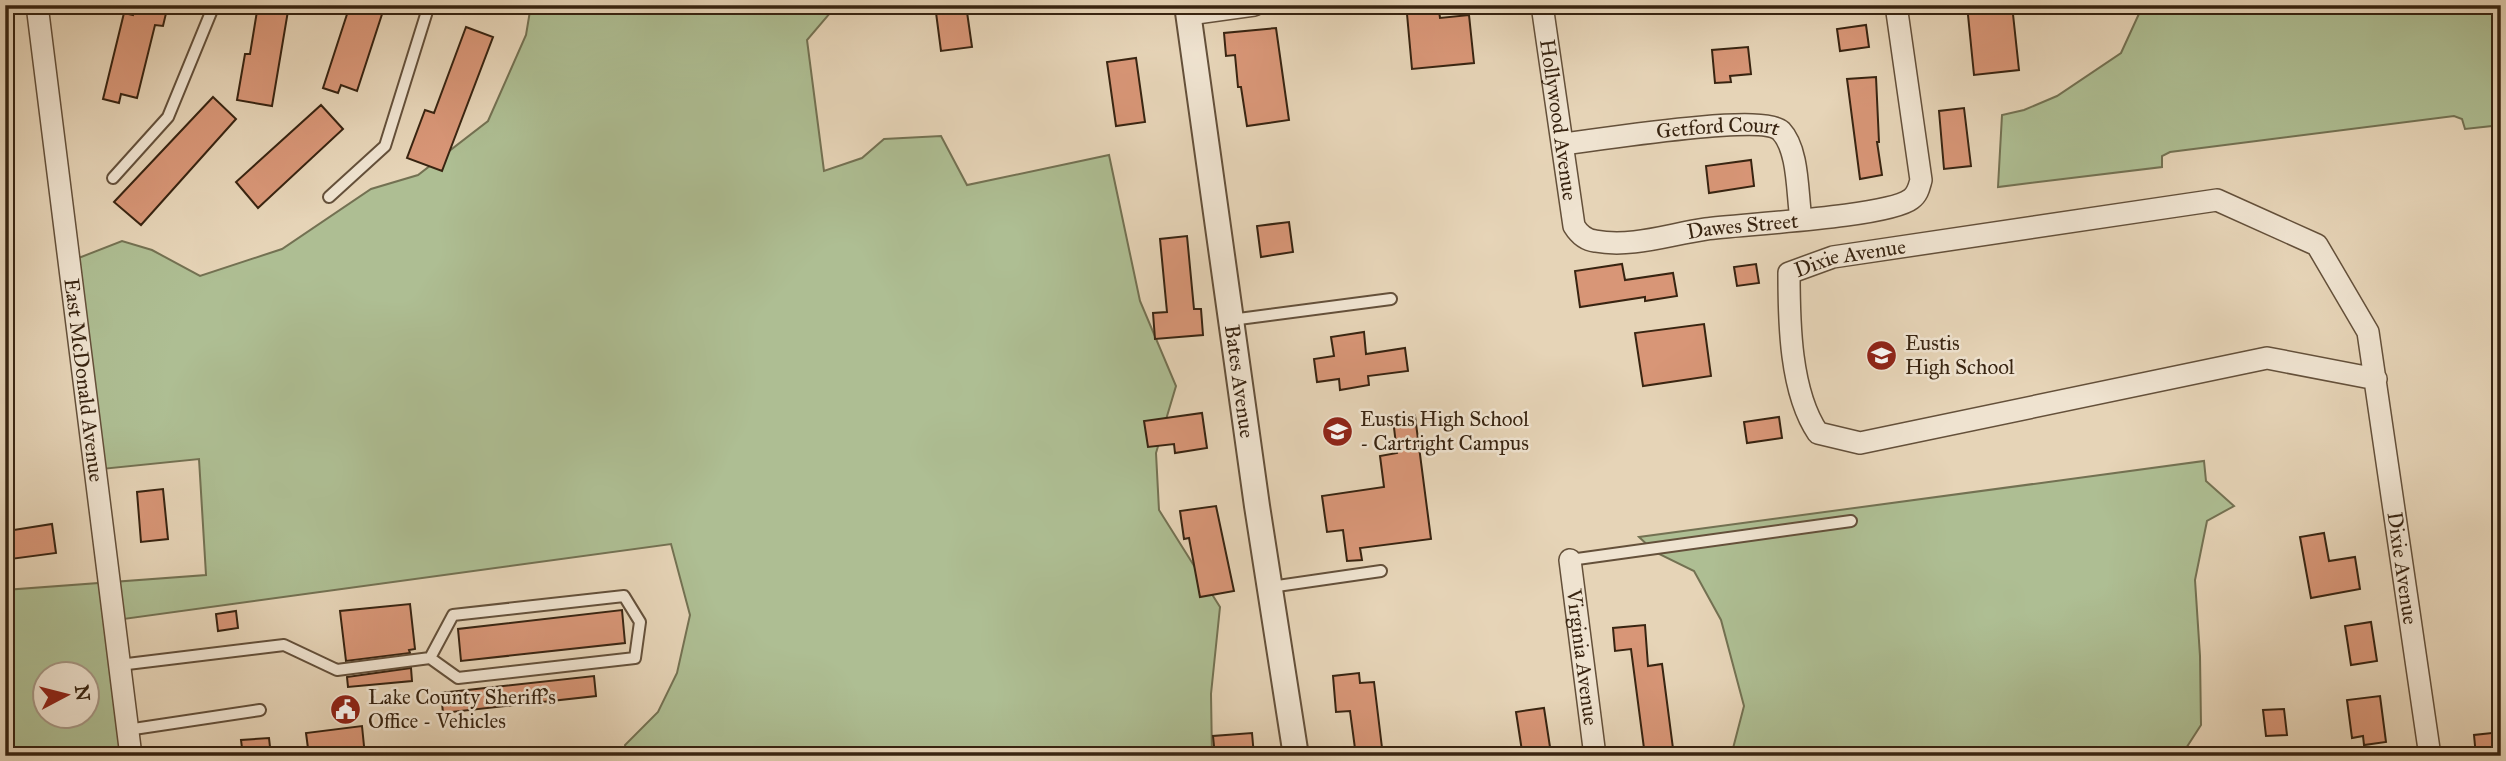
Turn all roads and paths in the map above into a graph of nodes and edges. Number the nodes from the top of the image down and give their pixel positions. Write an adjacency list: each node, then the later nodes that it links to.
1 (37, 5): 21 (street, East McDonald Avenue)
2 (214, 5): 9 (lane)
3 (429, 5): 10 (lane)
4 (1254, 5): 7 (street)
5 (1542, 5): 8 (street, Hollywood Avenue)
6 (1896, 5): 11 (street, Dawes Street)
7 (1188, 10): 14 (street, Bates Avenue)
8 (1563, 144): 11 (street, Getford Court); 12 (street, Hollywood Avenue)
9 (113, 178)
10 (329, 197)
11 (1801, 219): 12 (street, Dawes Street)
12 (1579, 233)
13 (1391, 299): 14 (lane)
14 (1231, 320): 19 (street, Bates Avenue)
15 (2376, 379): 15 (street, Dixie Avenue); 27 (street, Dixie Avenue)
16 (1851, 521): 17 (lane)
17 (1570, 560): 26 (street, Virginia Avenue)
18 (1381, 571): 19 (lane)
19 (1270, 587): 25 (street, Bates Avenue)
20 (430, 658): 20 (lane); 21 (lane)
21 (119, 664): 23 (street, East McDonald Avenue)
22 (260, 710): 23 (lane)
23 (127, 730): 24 (street, East McDonald Avenue)
24 (131, 756)
25 (1296, 756)
26 (1595, 756)
27 (2430, 756)

